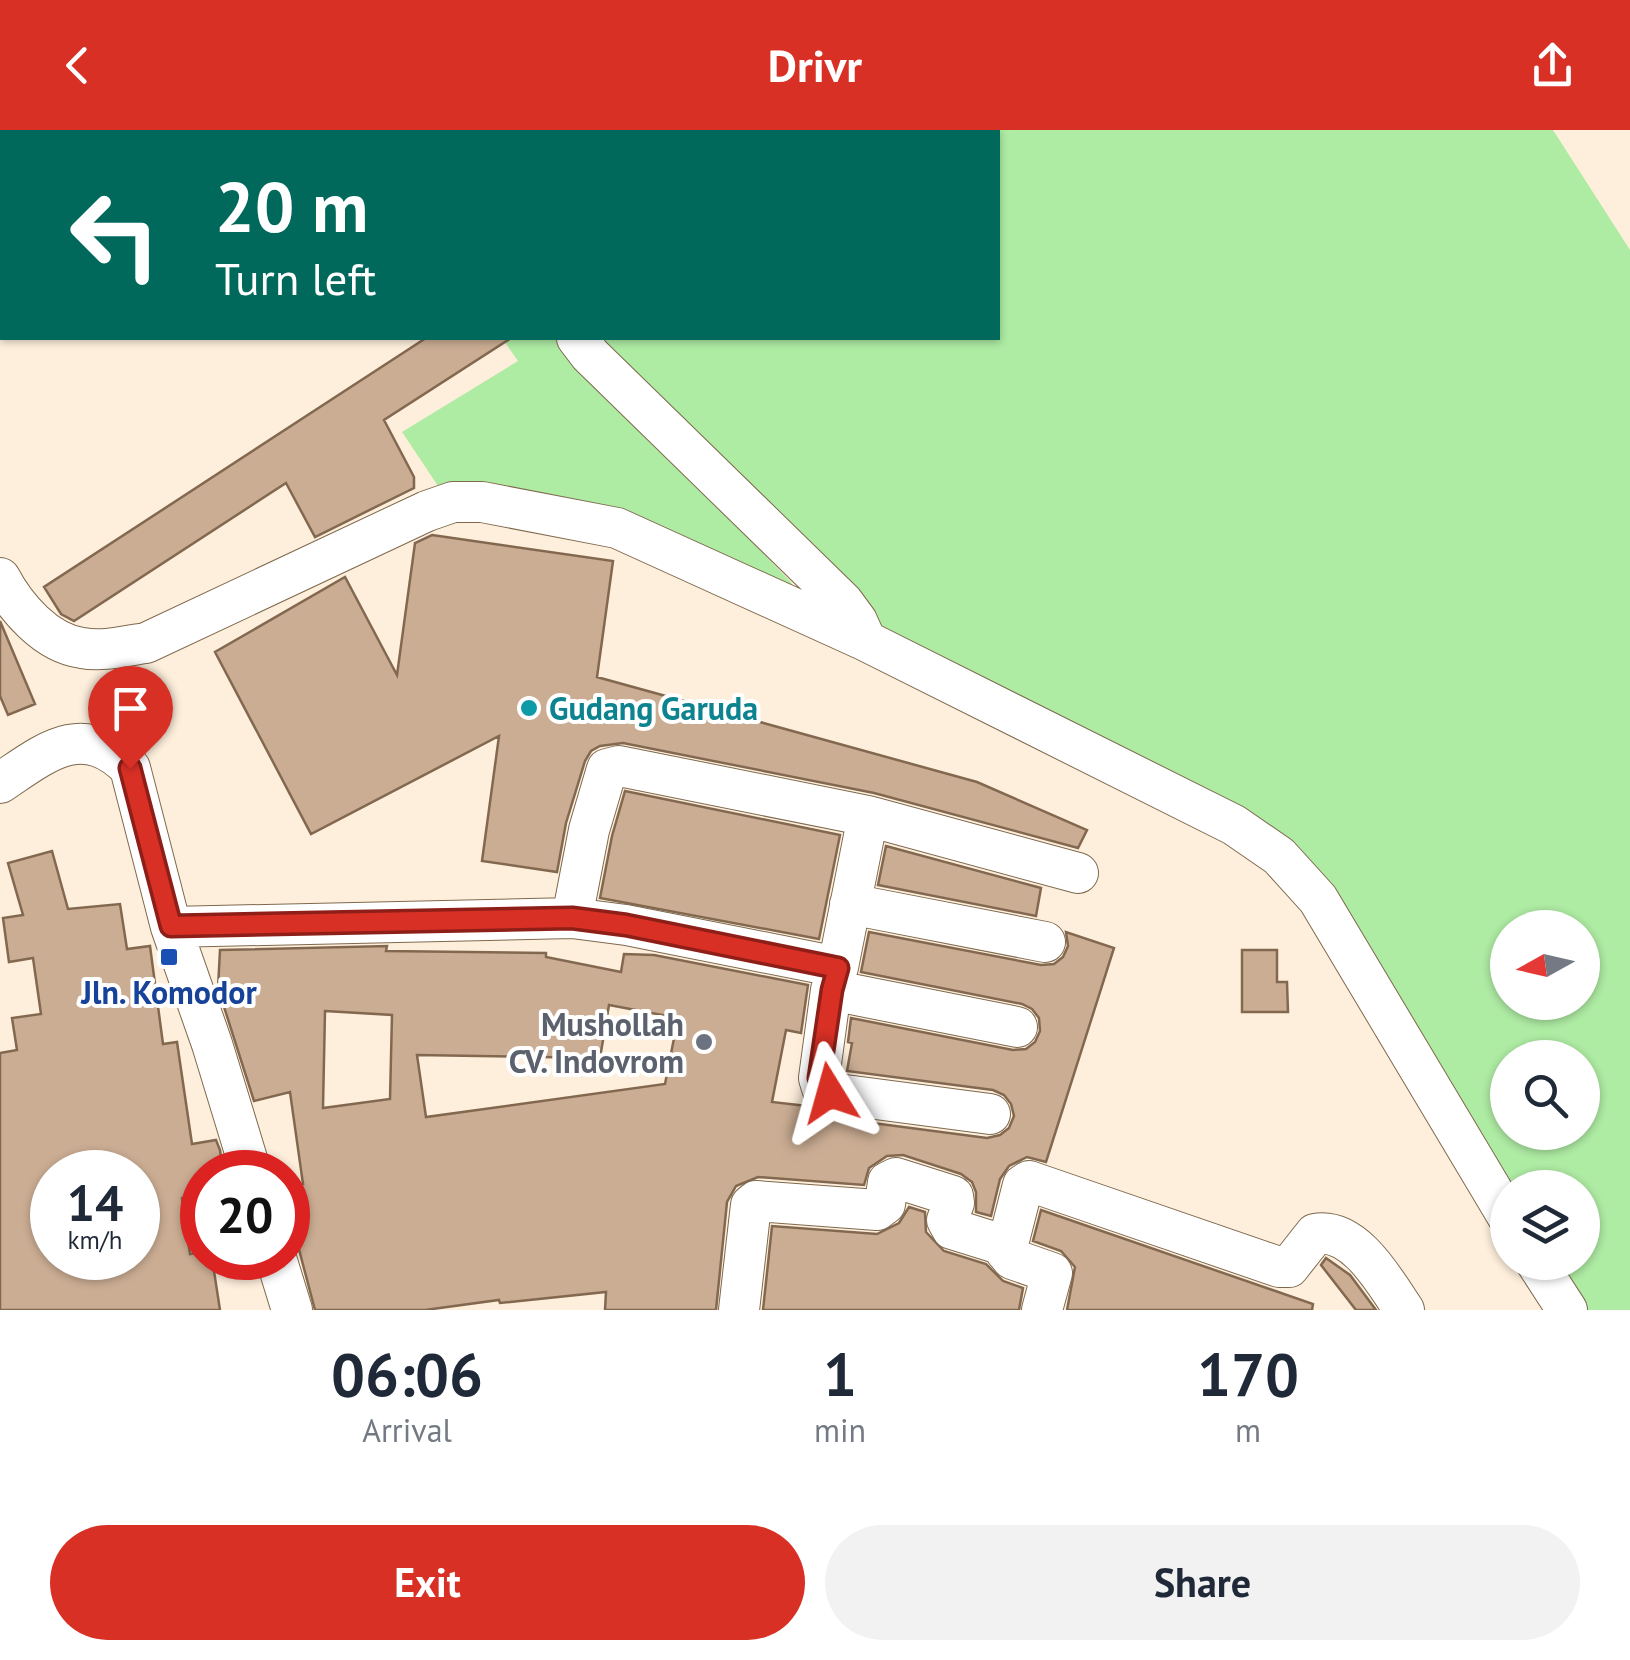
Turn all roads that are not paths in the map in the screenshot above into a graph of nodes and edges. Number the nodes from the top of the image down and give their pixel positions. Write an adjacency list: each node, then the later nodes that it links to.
1 (579, 340): 3 (street)
2 (0, 578): 3 (street)
3 (866, 642): 15 (street)
4 (0, 782): 9 (street)
5 (868, 816): 6 (street); 7 (street); 8 (street)
6 (1078, 873)
7 (850, 904): 10 (street); 11 (street)
8 (572, 918): 9 (street); 11 (street)
9 (171, 926): 14 (street)
10 (1044, 942)
11 (835, 979): 12 (street); 13 (street)
12 (1016, 1027)
13 (990, 1114)
14 (244, 1150)
15 (1490, 1187)
16 (1006, 1252): 19 (street); 21 (street); 22 (street)
17 (283, 1280): 20 (street)
18 (1547, 1280): 23 (street)
19 (1047, 1292)
20 (292, 1310)
21 (738, 1310)
22 (1404, 1310)
23 (1566, 1310)

